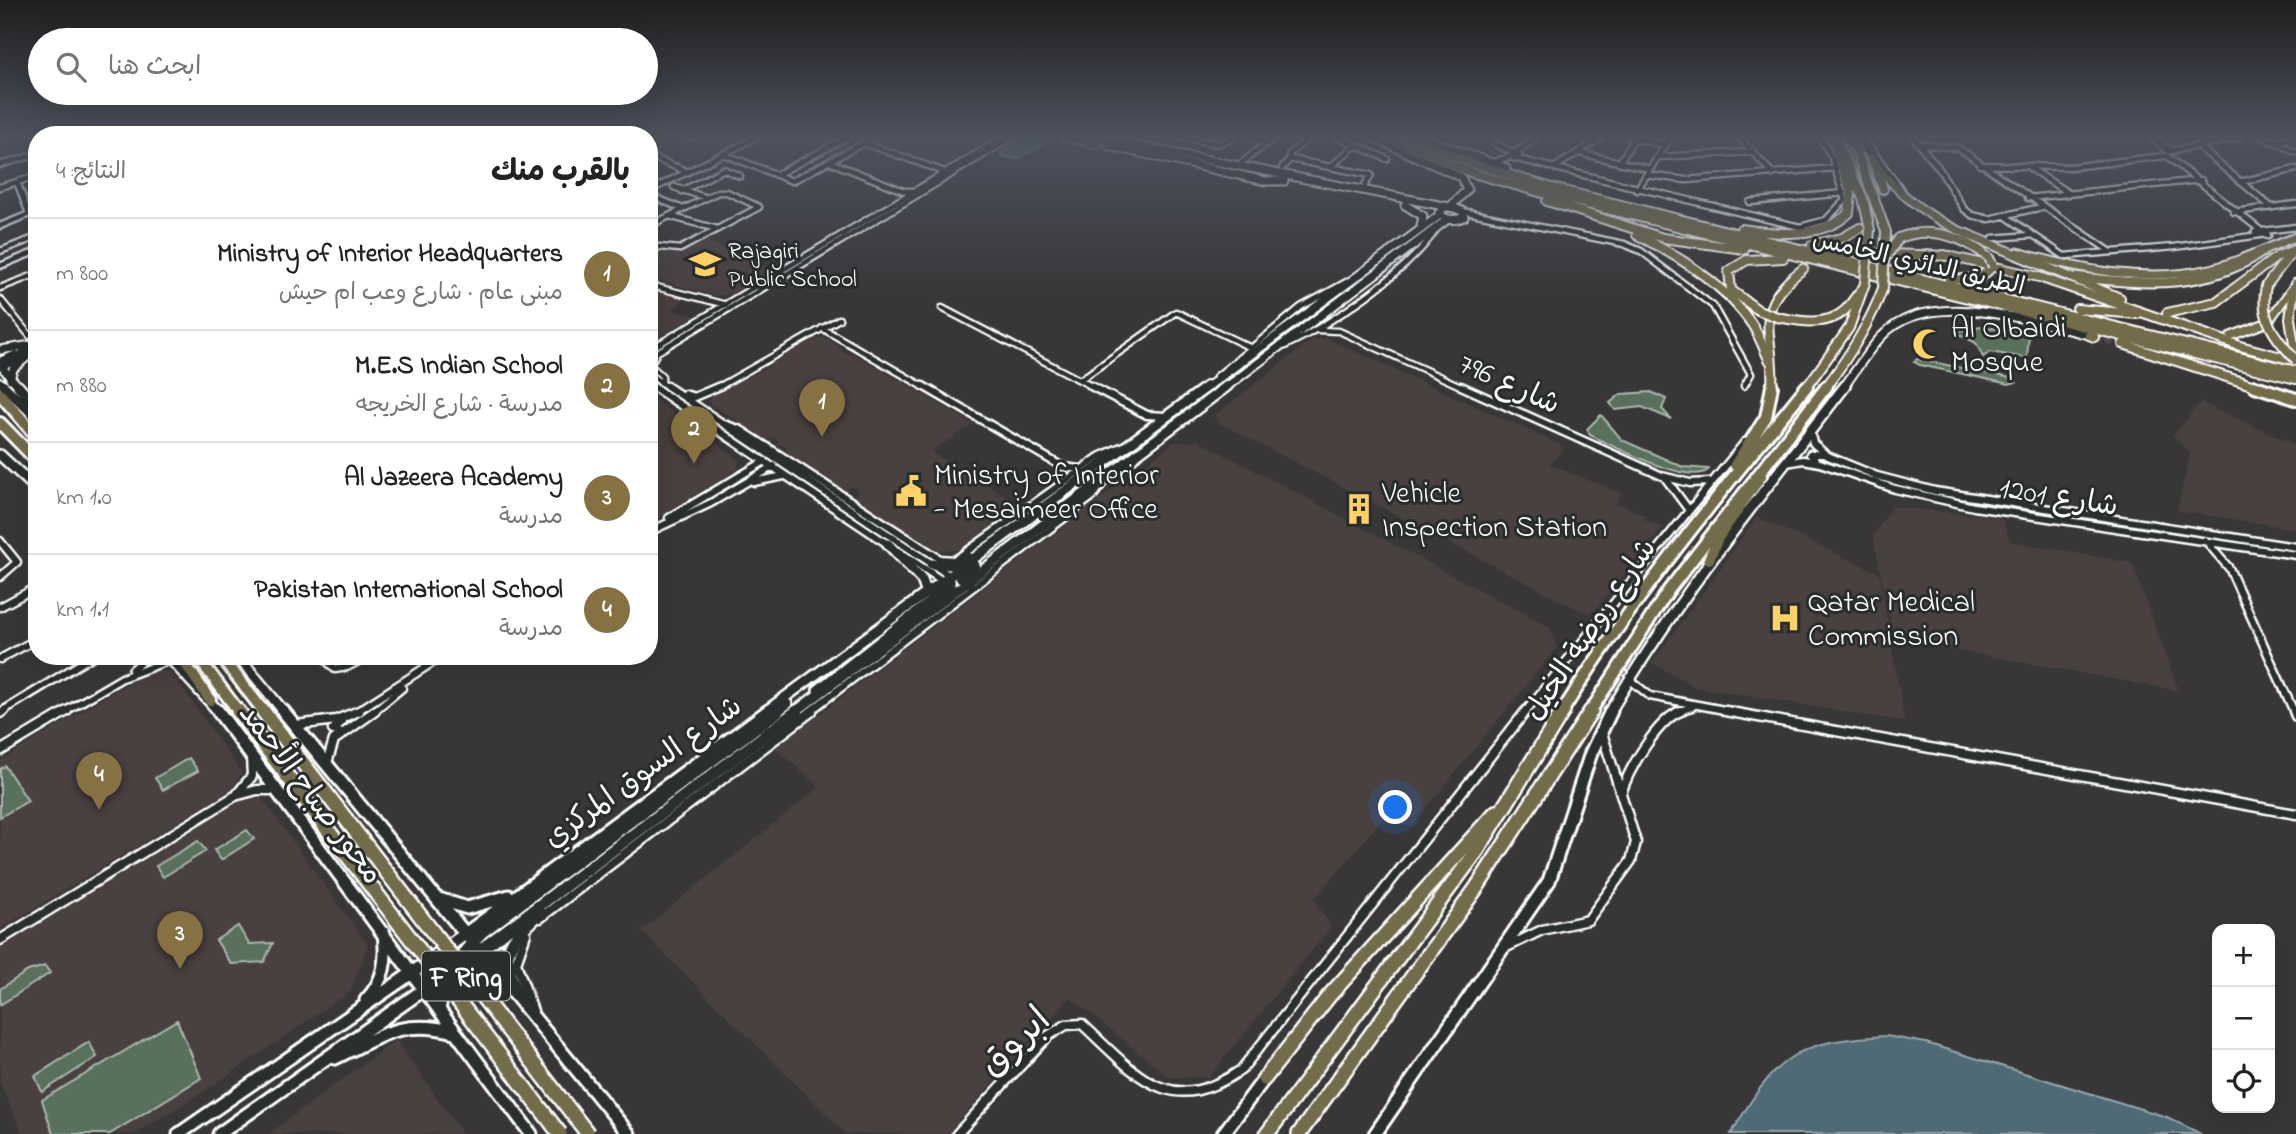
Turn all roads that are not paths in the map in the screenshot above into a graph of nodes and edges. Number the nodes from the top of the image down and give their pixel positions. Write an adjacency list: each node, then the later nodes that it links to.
1 (19, 190): 43 (street)
2 (895, 190): 27 (street)
3 (917, 190): 27 (street)
4 (925, 190): 107 (street)
5 (1334, 190): 36 (street)
6 (1354, 190): 36 (street)
7 (1466, 190): 29 (street)
8 (1514, 190): 47 (highway)
9 (1534, 190): 76 (highway, الطريق الدائري الخامس)
10 (1560, 190): 79 (highway, الطريق الدائري الخامس)
11 (1595, 190): 14 (highway)
12 (1637, 190): 37 (street)
13 (1843, 190): 26 (street)
14 (1850, 190)
15 (1860, 190): 84 (highway, شارع روضة الخيل, bridge)
16 (1875, 190): 74 (highway, شارع روضة الخيل, bridge)
17 (1895, 190): 58 (main road)
18 (1903, 190): 32 (street)
19 (1951, 190): 48 (street)
20 (2016, 190): 33 (street)
21 (2062, 190): 28 (street)
22 (2106, 190): 28 (street)
23 (2210, 190): 44 (street)
24 (2250, 190): 40 (street)
25 (682, 191): 34 (street)
26 (1844, 193): 31 (street); 37 (street)
27 (905, 194): 89 (street)
28 (2068, 194): 33 (street)
29 (1463, 196): 36 (street); 42 (street, شارع السوق المركزي)
30 (658, 197): 41 (street)
31 (1822, 197): 35 (street); 37 (street)
32 (1910, 198)
33 (2028, 198): 39 (street)
34 (702, 199): 41 (street); 56 (street)
35 (1750, 202)
36 (1408, 203): 42 (street); 60 (street)
37 (1843, 203)
38 (2296, 204): 40 (street)
39 (2042, 207): 48 (street); 71 (street)
40 (2271, 207): 44 (street)
41 (683, 209): 49 (street)
42 (1443, 211): 46 (street); 50 (street); 60 (street, شارع السوق المركزي)
43 (28, 212)
44 (2234, 212): 57 (street)
45 (28, 214): 52 (street)
46 (1463, 214): 50 (street); 123 (street)
47 (1586, 214): 67 (highway); 113 (highway)
48 (2004, 215): 59 (street)
49 (668, 216): 51 (street); 56 (street)
50 (1448, 219): 53 (street, شارع السوق المركزي)
51 (658, 221)
52 (0, 226)
53 (1437, 227): 94 (street, شارع السوق المركزي); 111 (street, شارع السوق المركزي)
54 (2296, 227): 57 (street)
55 (1860, 228): 64 (highway)
56 (717, 229): 65 (street)
57 (2257, 231): 71 (street)
58 (1967, 234): 69 (main road); 109 (highway)
59 (2033, 235): 62 (street); 71 (street)
60 (1408, 237): 82 (street, شارع السوق المركزي)
61 (2296, 237): 69 (main road)
62 (1993, 238)
63 (28, 240): 68 (street)
64 (1812, 245)
65 (658, 248)
66 (2295, 249): 91 (highway); 112 (highway, bridge)
67 (1744, 250)
68 (0, 251)
69 (2264, 251): 81 (highway)
70 (1856, 253): 73 (highway)
71 (2113, 253)
72 (28, 254): 75 (street)
73 (1944, 255): 78 (highway); 109 (highway)
74 (1886, 256): 79 (highway, bridge); 149 (highway, شارع روضة الخيل, bridge)
75 (0, 265)
76 (1838, 266): 84 (highway, bridge); 106 (highway, الطريق الدائري الخامس)
77 (1803, 269): 113 (highway)
78 (2039, 270)
79 (1892, 271): 87 (highway, الطريق الدائري الخامس)
80 (28, 277): 86 (street)
81 (2079, 277)
82 (1352, 279): 103 (street, شارع السوق المركزي); 129 (street, شارع السوق المركزي)
83 (2296, 283): 100 (main road); 112 (highway)
84 (1865, 285): 161 (highway, شارع روضة الخيل)
85 (658, 287): 89 (street)
86 (0, 288)
87 (1975, 291): 92 (highway); 106 (highway, الطريق الدائري الخامس)
88 (0, 299): 98 (street)
89 (726, 305): 102 (street)
90 (942, 308): 120 (street)
91 (2167, 313)
92 (2137, 314)
93 (839, 319): 95 (street)
94 (1329, 320): 96 (street, شارع السوق المركزي); 97 (street, شارع 796)
95 (822, 328): 128 (street); 153 (street)
96 (1318, 330): 97 (street, شارع 796); 111 (street, شارع السوق المركزي)
97 (1339, 331): 157 (street, شارع 796)
98 (28, 334)
99 (2093, 336): 139 (street, شارع روضة الخيل)
100 (2231, 336)
101 (2123, 344): 131 (highway)
102 (658, 345)
103 (1249, 347): 120 (street); 129 (street, شارع السوق المركزي)
104 (28, 348): 105 (street)
105 (0, 350)
106 (2201, 350): 115 (highway); 118 (highway)
107 (658, 351)
108 (28, 352): 114 (street)
109 (2267, 353): 112 (highway)
110 (28, 356): 114 (street); 117 (street)
111 (1263, 357): 155 (street, شارع السوق المركزي)
112 (2296, 357)
113 (1770, 361): 141 (highway)
114 (0, 366): 117 (street)
115 (2296, 371)
116 (658, 372): 122 (street)
117 (10, 379): 130 (street)
118 (2296, 379)
119 (658, 380): 122 (street)
120 (1080, 380): 133 (street)
121 (0, 382): 127 (street)
122 (662, 383): 124 (street)
123 (1744, 386)
124 (673, 390): 128 (street); 135 (street)
125 (658, 391): 147 (street)
126 (0, 394): 127 (street); 138 (highway)
127 (12, 394): 132 (street)
128 (706, 394): 135 (street)
129 (1199, 394): 134 (street, شارع السوق المركزي)
130 (28, 398)
131 (2296, 400)
132 (28, 409)
133 (1147, 415): 134 (street); 140 (street)
134 (1171, 415): 140 (street, شارع السوق المركزي)
135 (712, 416): 137 (street)
136 (0, 423): 143 (highway)
137 (724, 424): 145 (street); 164 (street)
138 (28, 427)
139 (1810, 429): 146 (street, شارع 1201); 151 (street, شارع روضة الخيل)
140 (1152, 430): 142 (street, شارع السوق المركزي)
141 (1757, 432): 160 (street, شارع روضة الخيل); 161 (highway)
142 (1133, 444): 154 (street, شارع السوق المركزي); 166 (street, شارع السوق المركزي)
143 (28, 452)
144 (0, 455): 159 (street)
145 (772, 456): 147 (street); 148 (street)
146 (1832, 458): 150 (street, شارع 1201); 172 (street, شارع 1201)
147 (764, 461): 152 (street); 169 (street)
148 (780, 462): 152 (street); 163 (street)
149 (1765, 463): 181 (highway); 248 (highway, شارع روضة الخيل)
150 (1819, 463): 151 (street, شارع 1201); 174 (street, شارع 1201)
151 (1784, 464): 181 (street, شارع روضة الخيل)
152 (772, 467): 156 (street); 165 (street)
153 (1063, 467): 154 (street); 158 (street)
154 (1082, 469): 158 (street, شارع السوق المركزي)
155 (1108, 475): 184 (street, شارع السوق المركزي); 234 (street, شارع السوق المركزي)
156 (785, 476): 165 (street); 176 (street)
157 (1661, 476): 160 (street, شارع 796); 167 (street, شارع 796)
158 (1068, 479): 162 (street, شارع السوق المركزي)
159 (28, 481)
160 (1712, 481): 167 (street, شارع روضة الخيل)
161 (1730, 481): 217 (highway, شارع روضة الخيل)
162 (1058, 486): 166 (street); 177 (street, شارع السوق المركزي)
163 (828, 495): 164 (street); 182 (street)
164 (840, 495): 177 (street)
165 (724, 496): 170 (street)
166 (1058, 497): 168 (street, شارع السوق المركزي)
167 (1688, 509): 238 (street, شارع روضة الخيل)
168 (1036, 513): 171 (street, شارع السوق المركزي); 184 (street)
169 (658, 526)
170 (658, 527)
171 (1017, 527): 182 (street); 185 (street, شارع السوق المركزي)
172 (2211, 534): 174 (street); 178 (street, شارع 1201)
173 (0, 541): 183 (street)
174 (2206, 541): 175 (street, شارع 1201); 179 (street)
175 (2221, 543): 179 (street); 180 (street, شارع 1201)
176 (888, 544): 185 (street); 187 (street)
177 (919, 545): 182 (street)
178 (2296, 547)
179 (2218, 553): 209 (street)
180 (2296, 555)
181 (1709, 559): 203 (street, شارع روضة الخيل)
182 (927, 561): 185 (street)
183 (0, 577)
184 (969, 583): 185 (street, شارع السوق المركزي)
185 (950, 584): 187 (street, شارع السوق المركزي); 221 (street, شارع السوق المركزي)
186 (28, 591): 188 (street)
187 (927, 594): 204 (street, شارع السوق المركزي)
188 (2, 603)
189 (28, 644): 190 (street)
190 (0, 659)
191 (78, 665): 207 (street)
192 (137, 665): 202 (street)
193 (154, 665): 202 (street)
194 (180, 665): 205 (highway)
195 (204, 665): 242 (highway, محور صباح الأحمد / F Ring, bridge)
196 (228, 665): 243 (highway, محور صباح الأحمد / F Ring, bridge)
197 (245, 665): 210 (street, محور صباح الأحمد)
198 (329, 665): 199 (street)
199 (349, 665)
200 (428, 665): 201 (street)
201 (425, 667): 208 (street); 212 (street)
202 (122, 678): 213 (street)
203 (1629, 679): 206 (street); 211 (street, شارع روضة الخيل)
204 (801, 687): 222 (street, شارع السوق المركزي); 226 (street)
205 (210, 700): 214 (street, محور صباح الأحمد)
206 (1698, 706): 219 (street); 220 (street)
207 (2, 709)
208 (349, 715): 210 (street); 212 (street)
209 (2296, 716)
210 (294, 725): 215 (street, محور صباح الأحمد)
211 (1602, 729): 219 (street); 227 (street, شارع روضة الخيل)
212 (342, 733): 215 (street)
213 (0, 751)
214 (250, 755): 216 (street, محور صباح الأحمد); 218 (street)
215 (326, 766): 223 (street, محور صباح الأحمد)
216 (276, 790): 218 (street); 224 (street, محور صباح الأحمد)
217 (1514, 792): 237 (highway); 247 (highway, شارع روضة الخيل)
218 (235, 796): 225 (street)
219 (1621, 796): 227 (street)
220 (2296, 814)
221 (572, 882): 226 (street, شارع السوق المركزي); 231 (street)
222 (523, 890): 223 (street); 226 (street, شارع السوق المركزي)
223 (437, 898): 226 (street)
224 (384, 932): 228 (street); 233 (street)
225 (0, 940)
226 (472, 943): 228 (street, شارع السوق المركزي); 229 (street, شارع السوق المركزي); 231 (street)
227 (1500, 953): 249 (street, شارع روضة الخيل)
228 (412, 973): 230 (street); 233 (street, شارع السوق المركزي)
229 (448, 973): 230 (street, شارع السوق المركزي); 232 (street)
230 (424, 990): 232 (street); 236 (street, شارع السوق المركزي)
231 (521, 1004): 234 (street)
232 (439, 1010): 235 (street)
233 (344, 1021): 239 (street, شارع السوق المركزي)
234 (541, 1028): 244 (street)
235 (455, 1032): 236 (street); 241 (street)
236 (314, 1067): 240 (street, شارع السوق المركزي)
237 (1264, 1079): 246 (street)
238 (1216, 1089): 245 (street, ابروق)
239 (178, 1134)
240 (219, 1134)
241 (531, 1134)
242 (560, 1134)
243 (588, 1134)
244 (629, 1134)
245 (957, 1134)
246 (1223, 1134)
247 (1267, 1134)
248 (1299, 1134)
249 (1374, 1134)

